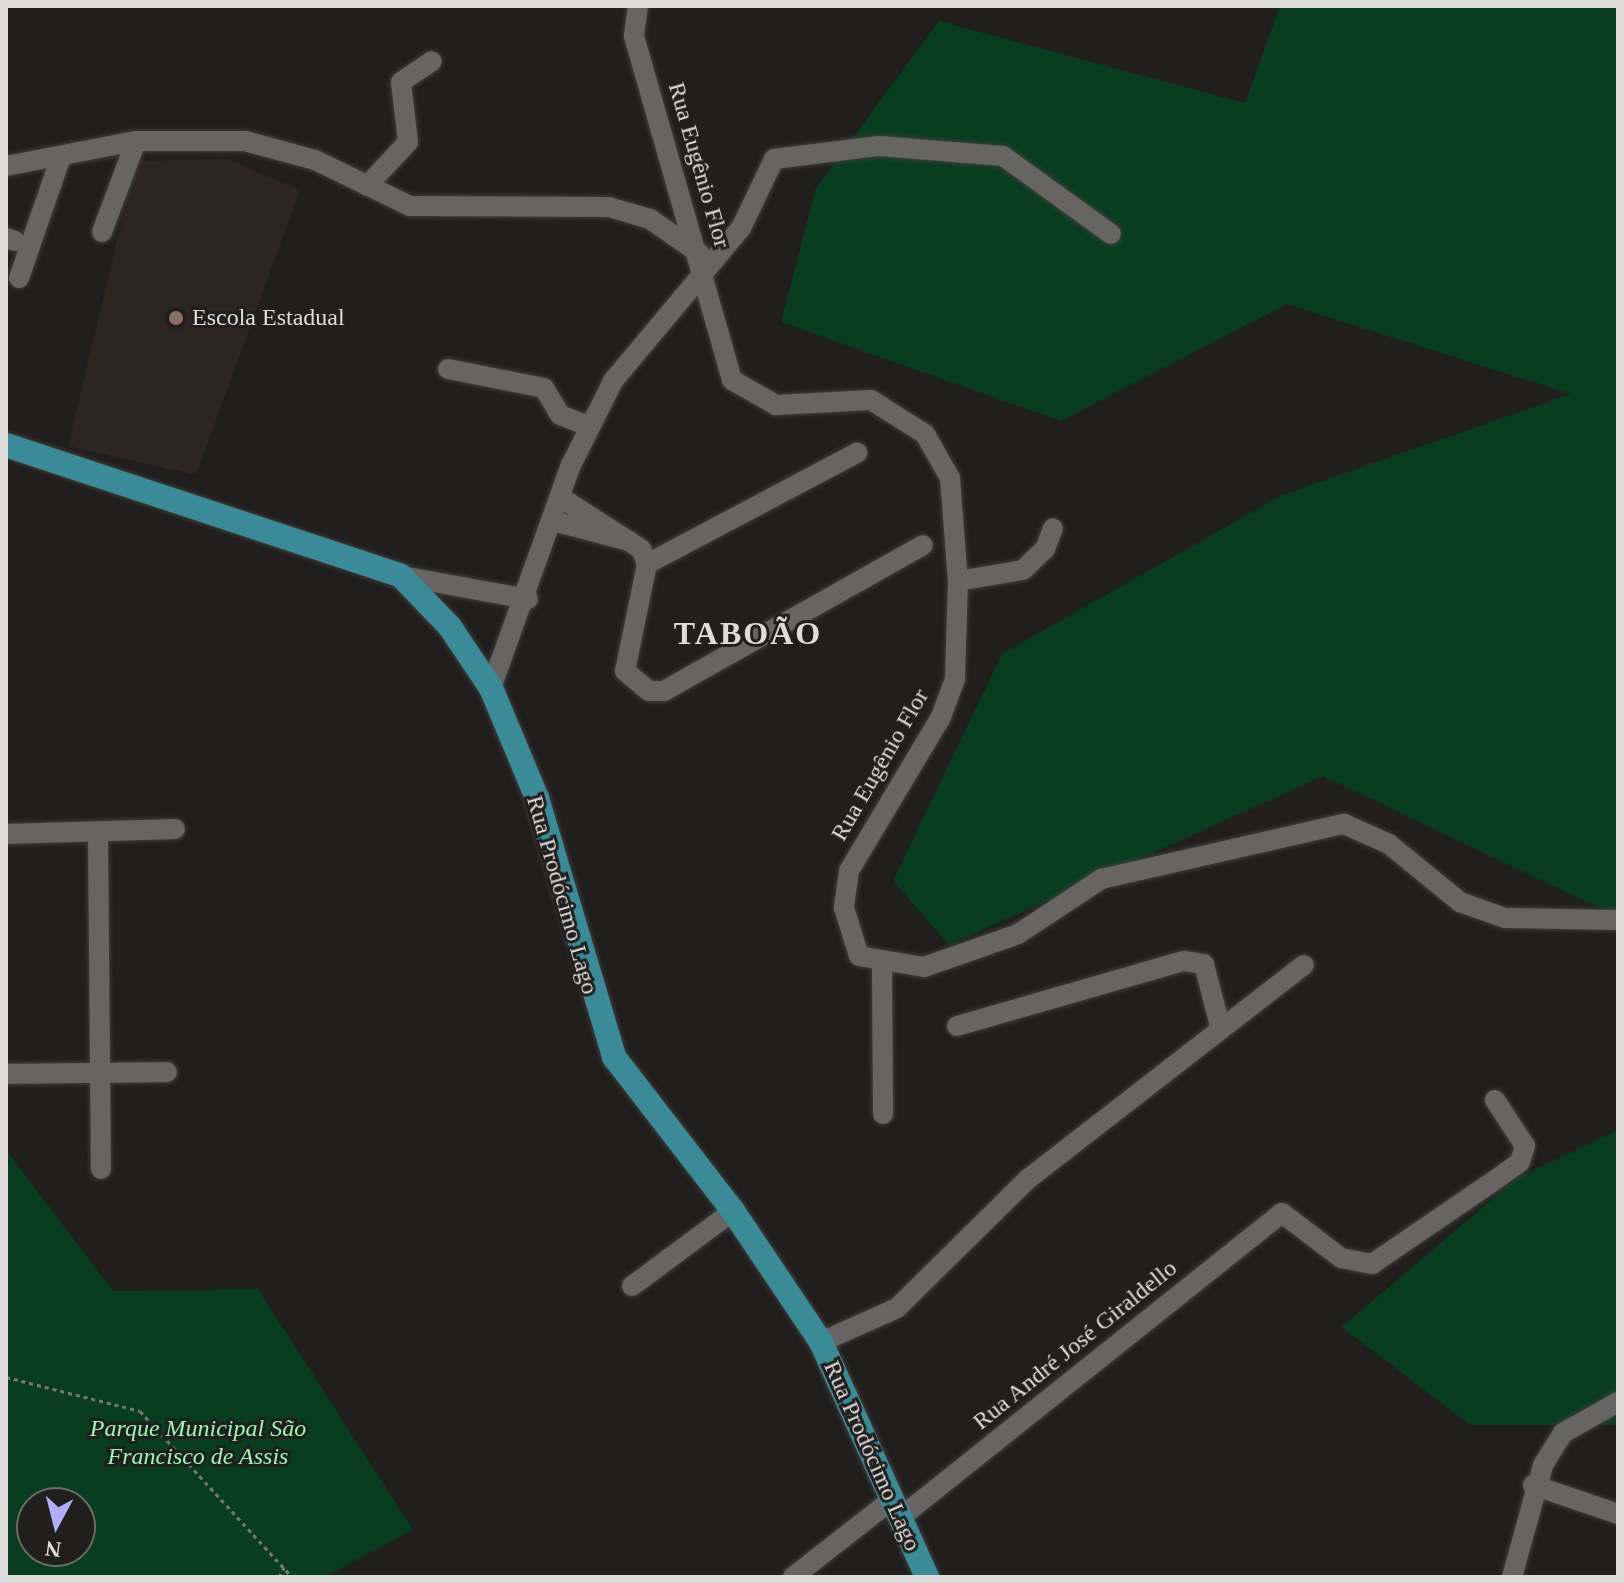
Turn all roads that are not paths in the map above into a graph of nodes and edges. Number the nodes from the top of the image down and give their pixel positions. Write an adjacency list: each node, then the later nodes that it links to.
1 (638, 6): 9 (street, Rua Eugênio Flor)
2 (432, 61): 6 (street)
3 (136, 141): 4 (street); 6 (street); 7 (street)
4 (61, 157): 5 (street); 10 (street)
5 (7, 170)
6 (367, 186): 9 (street)
7 (102, 232)
8 (1111, 234): 9 (street)
9 (700, 260): 12 (street); 22 (street, Rua Eugênio Flor)
10 (19, 278)
11 (448, 369): 12 (street)
12 (589, 426): 15 (street)
13 (6, 445): 21 (main road, Rua Prodócimo Lago)
14 (857, 453): 20 (street)
15 (560, 497): 16 (street); 17 (street)
16 (553, 521): 17 (street); 23 (street)
17 (598, 526): 20 (street)
18 (1053, 528): 22 (street)
19 (923, 545): 20 (street)
20 (647, 564)
21 (401, 576): 23 (street); 24 (main road, Rua Prodócimo Lago)
22 (958, 581): 29 (street, Rua Eugênio Flor)
23 (528, 599): 24 (street)
24 (491, 688): 39 (main road, Rua Prodócimo Lago)
25 (175, 829): 27 (street)
26 (6, 834): 27 (street)
27 (98, 834): 33 (street)
28 (1618, 920): 29 (street)
29 (882, 965): 37 (street)
30 (1304, 965): 32 (street)
31 (957, 1026): 32 (street)
32 (1220, 1026): 41 (street)
33 (99, 1072): 34 (street); 35 (street); 38 (street)
34 (167, 1072)
35 (6, 1074)
36 (1495, 1100): 44 (street, Rua André José Giraldello)
37 (883, 1114)
38 (101, 1169)
39 (733, 1211): 40 (street); 41 (main road, Rua Prodócimo Lago)
40 (632, 1286)
41 (821, 1342): 44 (main road, Rua Prodócimo Lago)
42 (1618, 1402): 43 (street)
43 (1533, 1485): 45 (street); 48 (street)
44 (897, 1508): 46 (street, Rua André José Giraldello); 47 (main road, Rua Prodócimo Lago)
45 (1618, 1514)
46 (793, 1577)
47 (927, 1577)
48 (1512, 1577)

